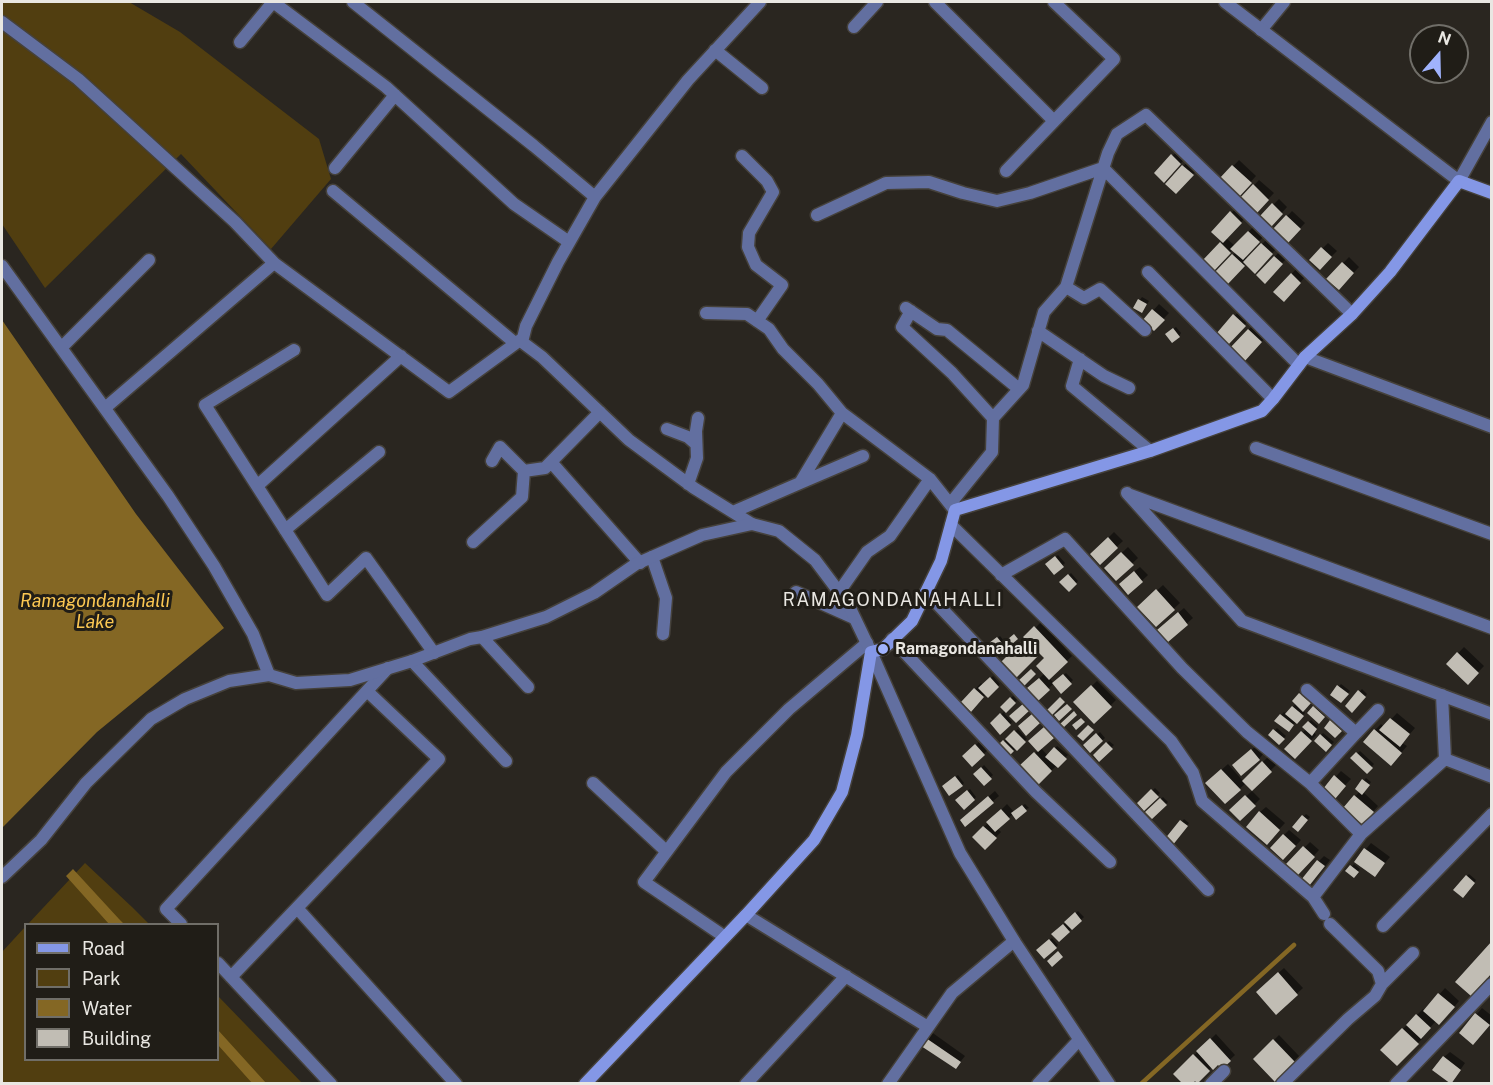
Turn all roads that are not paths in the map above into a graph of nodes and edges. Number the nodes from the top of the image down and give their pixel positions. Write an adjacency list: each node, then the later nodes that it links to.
1 (273, 2): 12 (street); 15 (street)
2 (353, 2): 25 (street)
3 (760, 2): 13 (street)
4 (877, 2): 10 (street)
5 (935, 2): 16 (street)
6 (1054, 2): 16 (street)
7 (1225, 2): 11 (street)
8 (1284, 2): 11 (street)
9 (2, 22): 29 (street)
10 (854, 27)
11 (1262, 30): 22 (street)
12 (240, 42)
13 (715, 50): 14 (street); 25 (street)
14 (762, 88)
15 (395, 95): 19 (street); 27 (street)
16 (1054, 121): 21 (street)
17 (1491, 122): 22 (street)
18 (742, 156): 35 (street)
19 (335, 168)
20 (1103, 168): 26 (street); 32 (street); 34 (street); 43 (street)
21 (1006, 171)
22 (1459, 181): 24 (main road); 34 (main road)
23 (333, 190): 38 (street)
24 (1491, 193)
25 (595, 197): 27 (street)
26 (817, 215)
27 (569, 242): 38 (street)
28 (149, 260): 39 (street)
29 (274, 263): 41 (street); 47 (street)
30 (2, 266): 39 (street)
31 (1148, 272): 46 (street)
32 (1066, 286): 36 (street); 37 (street)
33 (706, 313): 35 (street)
34 (1352, 314): 43 (main road)
35 (757, 321): 49 (street)
36 (1144, 330)
37 (1038, 332): 42 (street); 45 (street)
38 (519, 340): 41 (street); 48 (street)
39 (62, 347): 47 (street)
40 (294, 350): 65 (street)
41 (401, 356): 65 (street)
42 (1080, 359): 44 (street); 56 (street)
43 (1302, 361): 46 (main road); 52 (street)
44 (1129, 388)
45 (1019, 389): 51 (street); 51 (street)
46 (1273, 399): 56 (main road)
47 (105, 408): 88 (street)
48 (600, 412): 60 (street); 64 (street)
49 (842, 413): 62 (street); 63 (street)
50 (698, 418): 54 (street)
51 (993, 418): 66 (street)
52 (1491, 427)
53 (667, 429): 54 (street)
54 (696, 444): 64 (street)
55 (1256, 448): 71 (street)
56 (1150, 451): 66 (main road)
57 (379, 452): 70 (street)
58 (863, 456): 63 (street)
59 (492, 461): 61 (street)
60 (551, 462): 61 (street); 74 (street)
61 (524, 471): 72 (street)
62 (930, 479): 66 (street); 77 (street)
63 (800, 483): 67 (street)
64 (688, 484): 67 (street)
65 (257, 486): 70 (street)
66 (952, 507): 69 (main road)
67 (733, 512): 68 (street)
68 (752, 524): 73 (street); 77 (street)
69 (951, 525): 75 (street); 78 (main road)
70 (285, 530): 85 (street)
71 (1491, 534)
72 (473, 542)
73 (652, 557): 74 (street); 81 (street)
74 (640, 563): 82 (street)
75 (1001, 575): 100 (street); 107 (street)
76 (796, 592): 79 (street)
77 (839, 592): 79 (street)
78 (926, 592): 83 (main road); 106 (street)
79 (854, 618): 84 (street)
80 (1491, 628): 92 (street)
81 (663, 634)
82 (482, 637): 85 (street); 89 (street)
83 (892, 639): 84 (main road); 104 (street)
84 (869, 648): 103 (street); 109 (main road); 113 (street)
85 (434, 653): 86 (street)
86 (412, 661): 87 (street); 97 (street)
87 (388, 668): 88 (street); 91 (street)
88 (269, 675): 105 (street)
89 (528, 687)
90 (1307, 690): 95 (street)
91 (367, 691): 108 (street); 110 (street)
92 (1442, 695): 94 (street); 96 (street)
93 (1378, 710): 95 (street)
94 (1491, 714)
95 (1356, 733): 100 (street)
96 (1445, 759): 98 (street); 102 (street)
97 (506, 761)
98 (1491, 777)
99 (592, 783): 103 (street)
100 (1310, 783): 102 (street)
101 (1491, 814): 111 (street)
102 (1361, 834): 107 (street)
103 (666, 851): 112 (street)
104 (1110, 862)
105 (2, 877)
106 (1208, 890)
107 (1313, 897): 118 (street)
108 (297, 908): 117 (street); 124 (street)
109 (746, 915): 112 (main road); 116 (street)
110 (180, 923)
111 (1383, 926)
112 (725, 937): 125 (main road)
113 (1014, 941): 120 (street); 121 (street)
114 (1413, 953): 118 (street)
115 (219, 964): 117 (street)
116 (846, 976): 120 (street); 126 (street)
117 (231, 977): 123 (street)
118 (1382, 984): 131 (street)
119 (1491, 984): 132 (street)
120 (928, 1027): 127 (street)
121 (1079, 1040): 128 (street); 129 (street)
122 (1224, 1071): 130 (street)
123 (331, 1083)
124 (456, 1083)
125 (585, 1083)
126 (746, 1083)
127 (888, 1083)
128 (1038, 1083)
129 (1109, 1083)
130 (1211, 1083)
131 (1282, 1083)
132 (1396, 1083)

